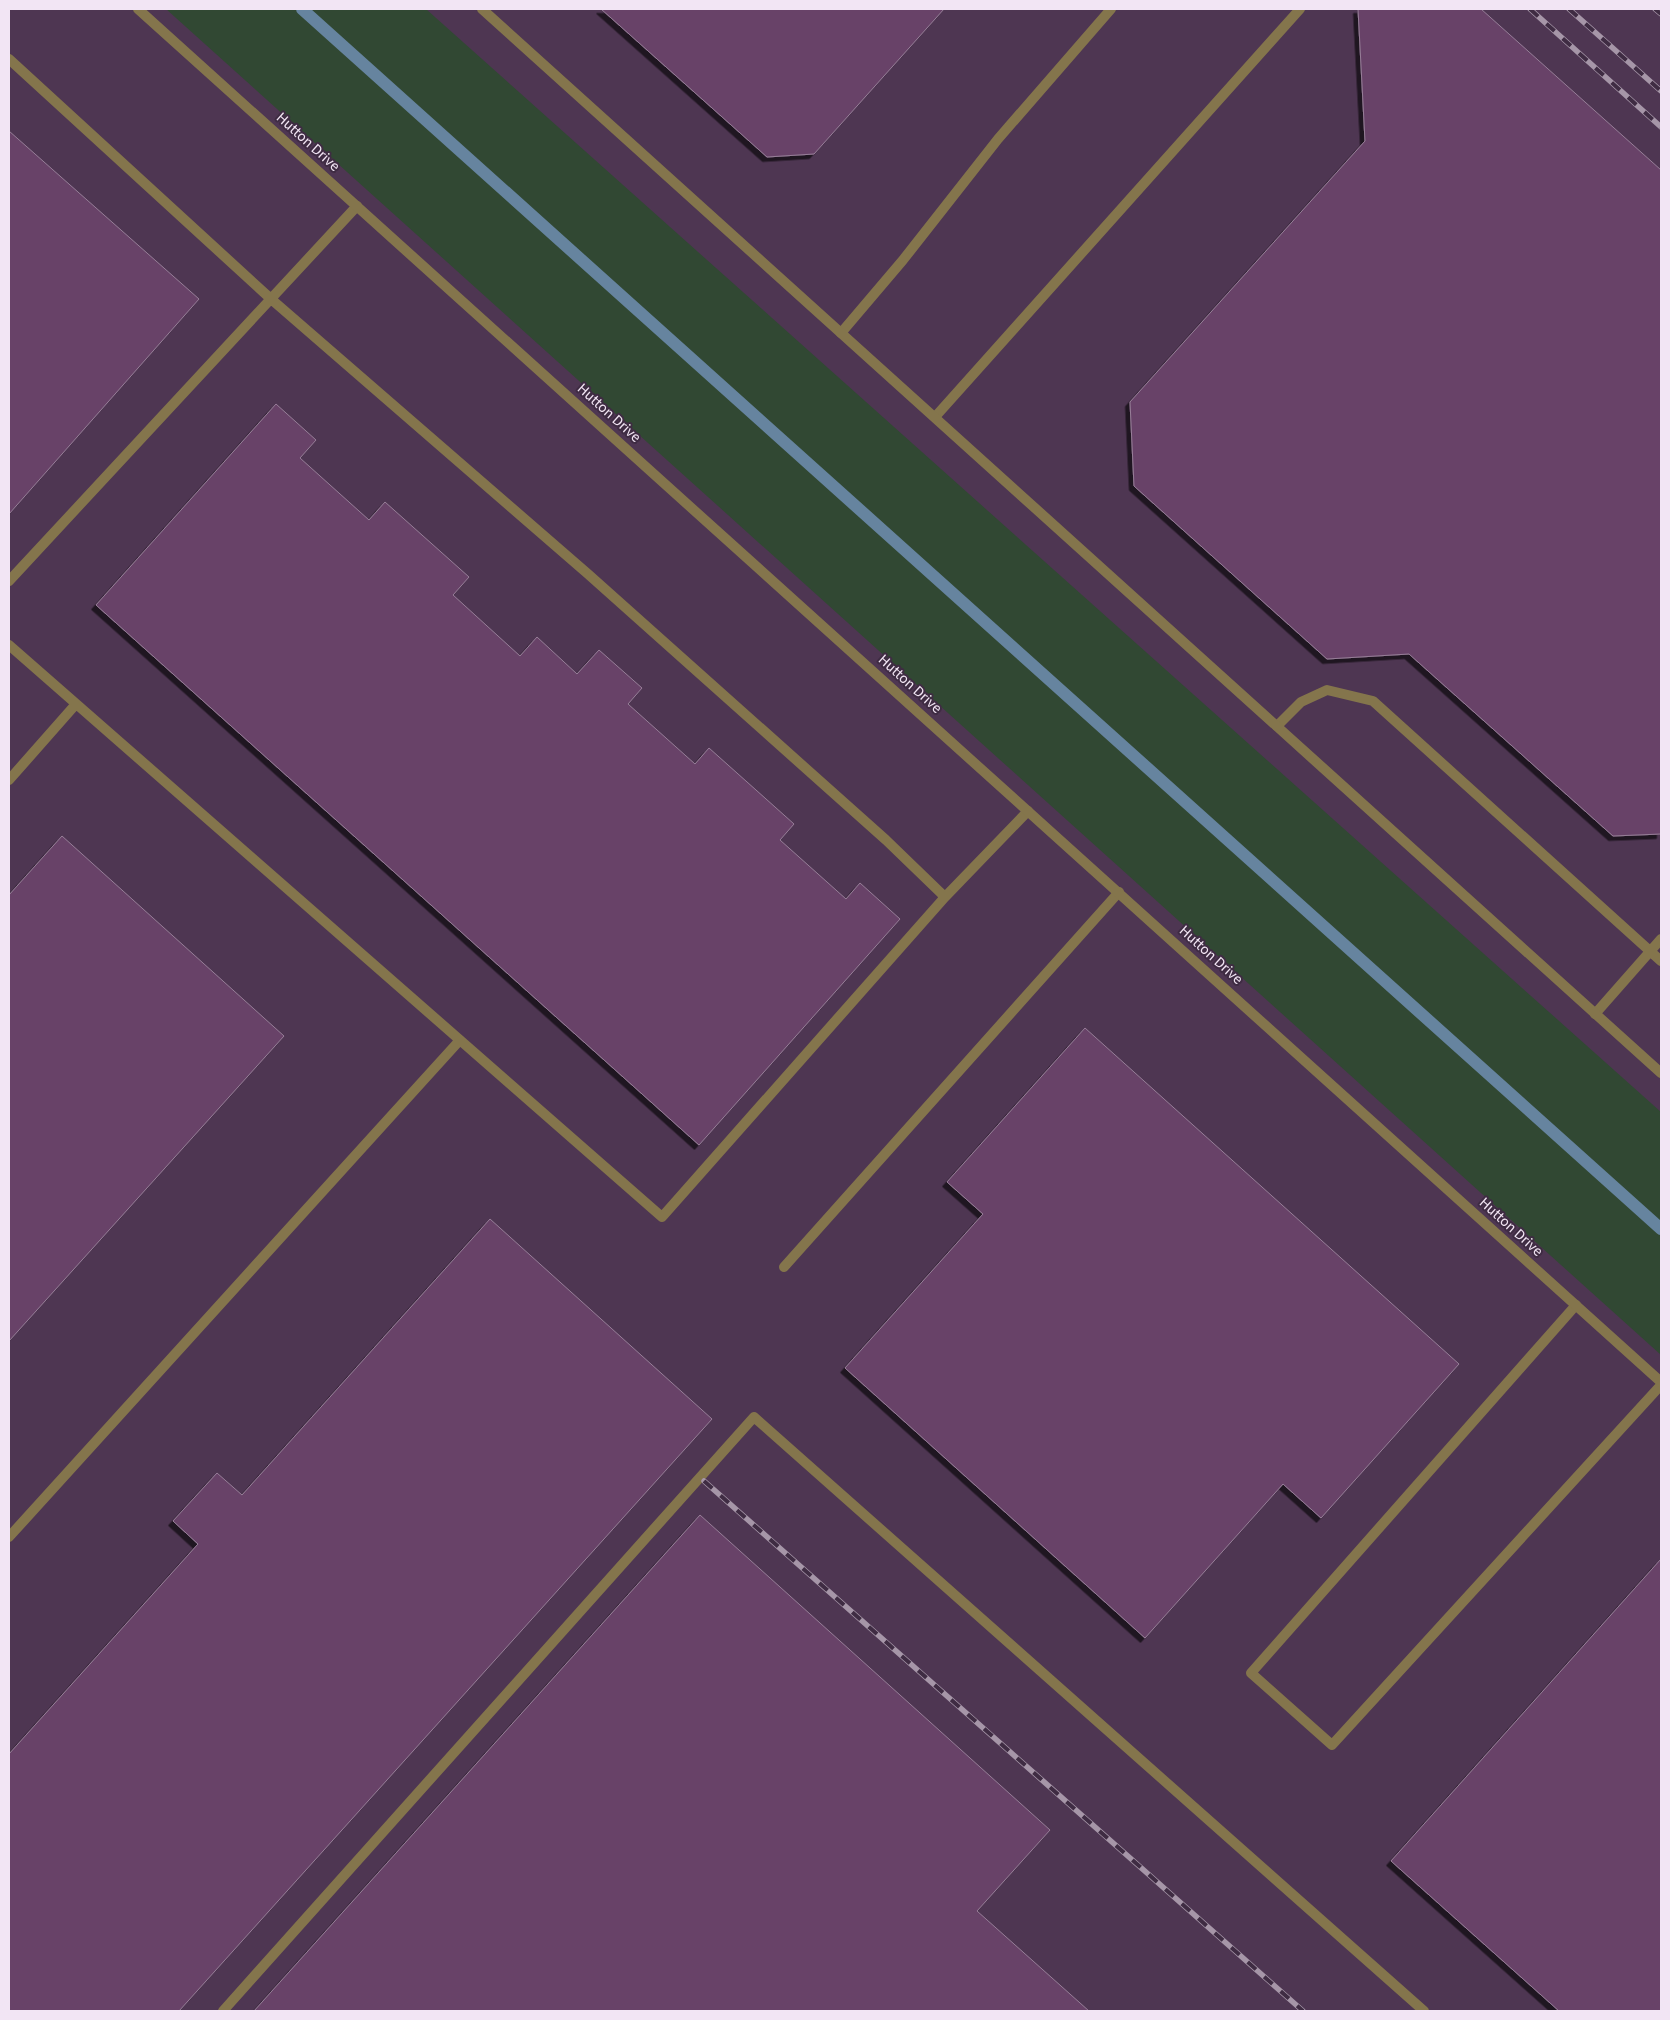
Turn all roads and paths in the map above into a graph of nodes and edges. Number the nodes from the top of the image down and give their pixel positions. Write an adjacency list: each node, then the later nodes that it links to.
1 (138, 9): 6 (street, Hutton Drive)
2 (482, 9): 8 (street)
3 (1111, 9): 8 (street)
4 (1300, 9): 9 (street)
5 (9, 59): 7 (street)
6 (357, 206): 7 (street); 15 (street, Hutton Drive)
7 (271, 299): 10 (street); 17 (street)
8 (841, 333): 9 (street)
9 (935, 417): 13 (street)
10 (9, 581)
11 (9, 645): 12 (street)
12 (76, 704): 14 (street); 22 (street)
13 (1277, 726): 19 (street); 21 (street)
14 (9, 780)
15 (1028, 811): 16 (street, Hutton Drive); 17 (street)
16 (1118, 892): 24 (street); 25 (street, Hutton Drive)
17 (945, 897): 22 (street)
18 (1661, 939): 19 (street)
19 (1651, 951): 20 (street); 21 (street)
20 (1661, 961)
21 (1595, 1014): 23 (street)
22 (460, 1040): 27 (street)
23 (1661, 1073)
24 (784, 1267)
25 (1576, 1305): 26 (street, Hutton Drive); 26 (street)
26 (1661, 1384)
27 (9, 1537)
28 (223, 2011): 29 (street)
29 (1424, 2011)

